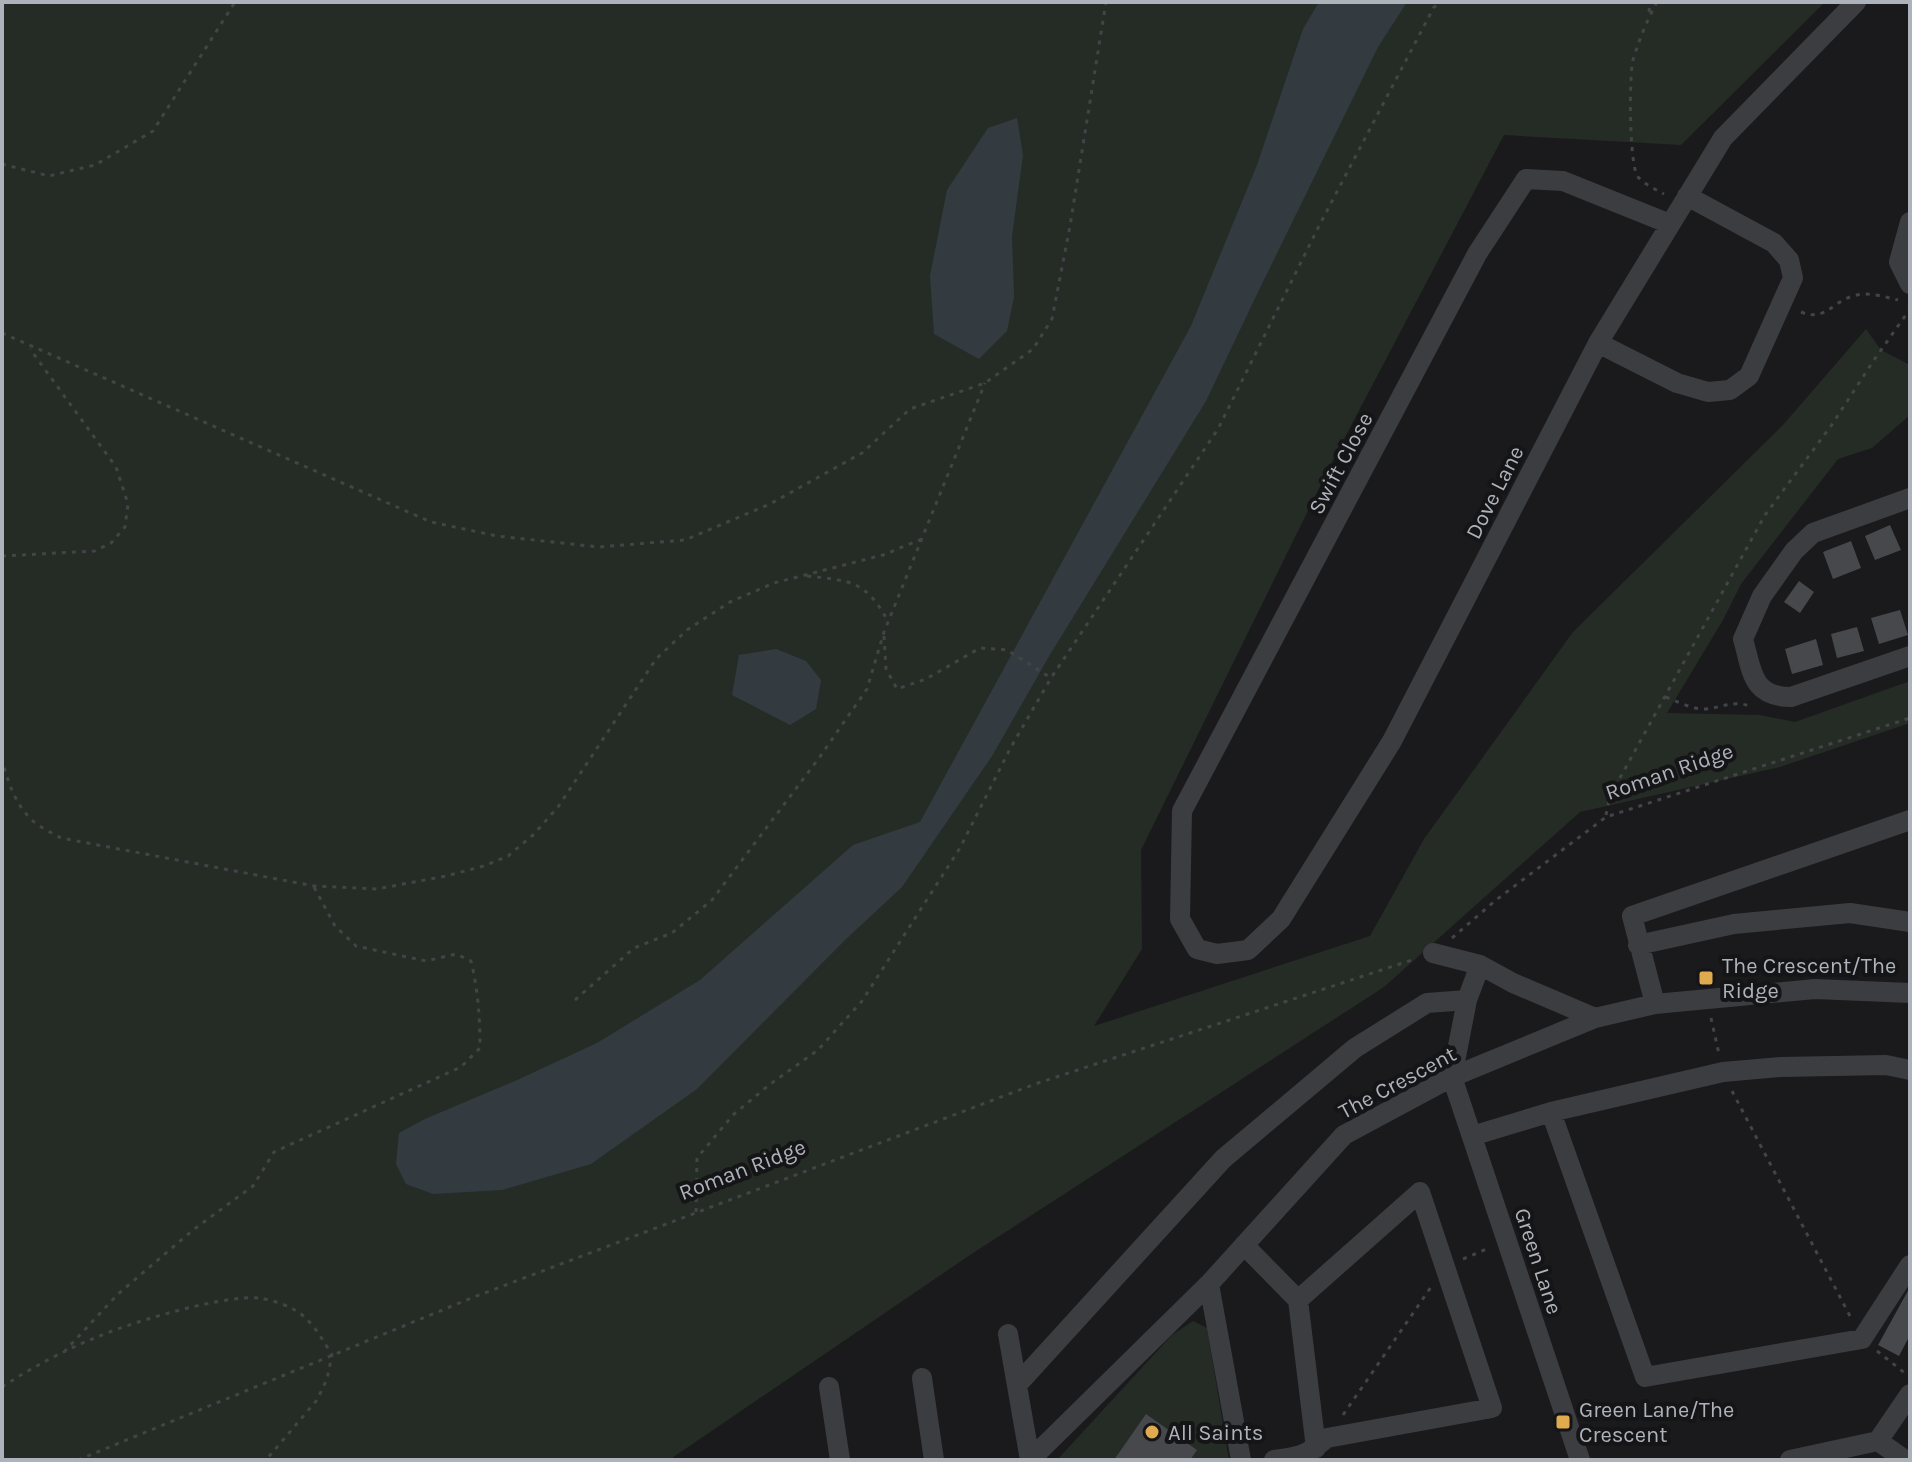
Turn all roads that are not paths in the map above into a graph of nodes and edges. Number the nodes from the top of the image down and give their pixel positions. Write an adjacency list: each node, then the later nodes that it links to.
1 (1856, 2): 2 (street, Dove Lane)
2 (1684, 200): 4 (street, Dove Lane); 6 (street)
3 (1910, 222): 5 (street)
4 (1670, 224): 6 (street, Dove Lane); 10 (street, Swift Close)
5 (1904, 292)
6 (1598, 343): 10 (street, Dove Lane)
7 (1910, 498): 8 (street)
8 (1910, 656)
9 (1910, 820): 12 (street)
10 (1180, 919)
11 (1910, 922): 12 (street)
12 (1638, 945): 17 (street)
13 (1433, 953): 14 (street)
14 (1480, 965): 16 (street); 18 (street)
15 (1910, 993): 17 (street, The Crescent)
16 (1467, 1000): 20 (street); 29 (street)
17 (1655, 1004): 18 (street, The Crescent)
18 (1595, 1018): 20 (street, The Crescent)
19 (1910, 1070): 21 (street)
20 (1452, 1077): 22 (street, Green Lane); 23 (street, The Crescent)
21 (1551, 1112): 22 (street); 24 (street)
22 (1472, 1136): 39 (street, Green Lane)
23 (1244, 1245): 25 (street, The Crescent); 26 (street)
24 (1910, 1265)
25 (1209, 1284): 36 (street, The Crescent); 37 (street)
26 (1298, 1300): 33 (street); 33 (street)
27 (1008, 1334): 29 (street)
28 (922, 1378): 35 (street)
29 (1017, 1385): 36 (street)
30 (829, 1387): 34 (street)
31 (1910, 1394): 32 (street)
32 (1878, 1441): 40 (street); 41 (street)
33 (1321, 1443): 38 (street)
34 (840, 1460)
35 (934, 1460)
36 (1030, 1460)
37 (1241, 1460)
38 (1274, 1460)
39 (1580, 1460)
40 (1790, 1460)
41 (1905, 1460)

